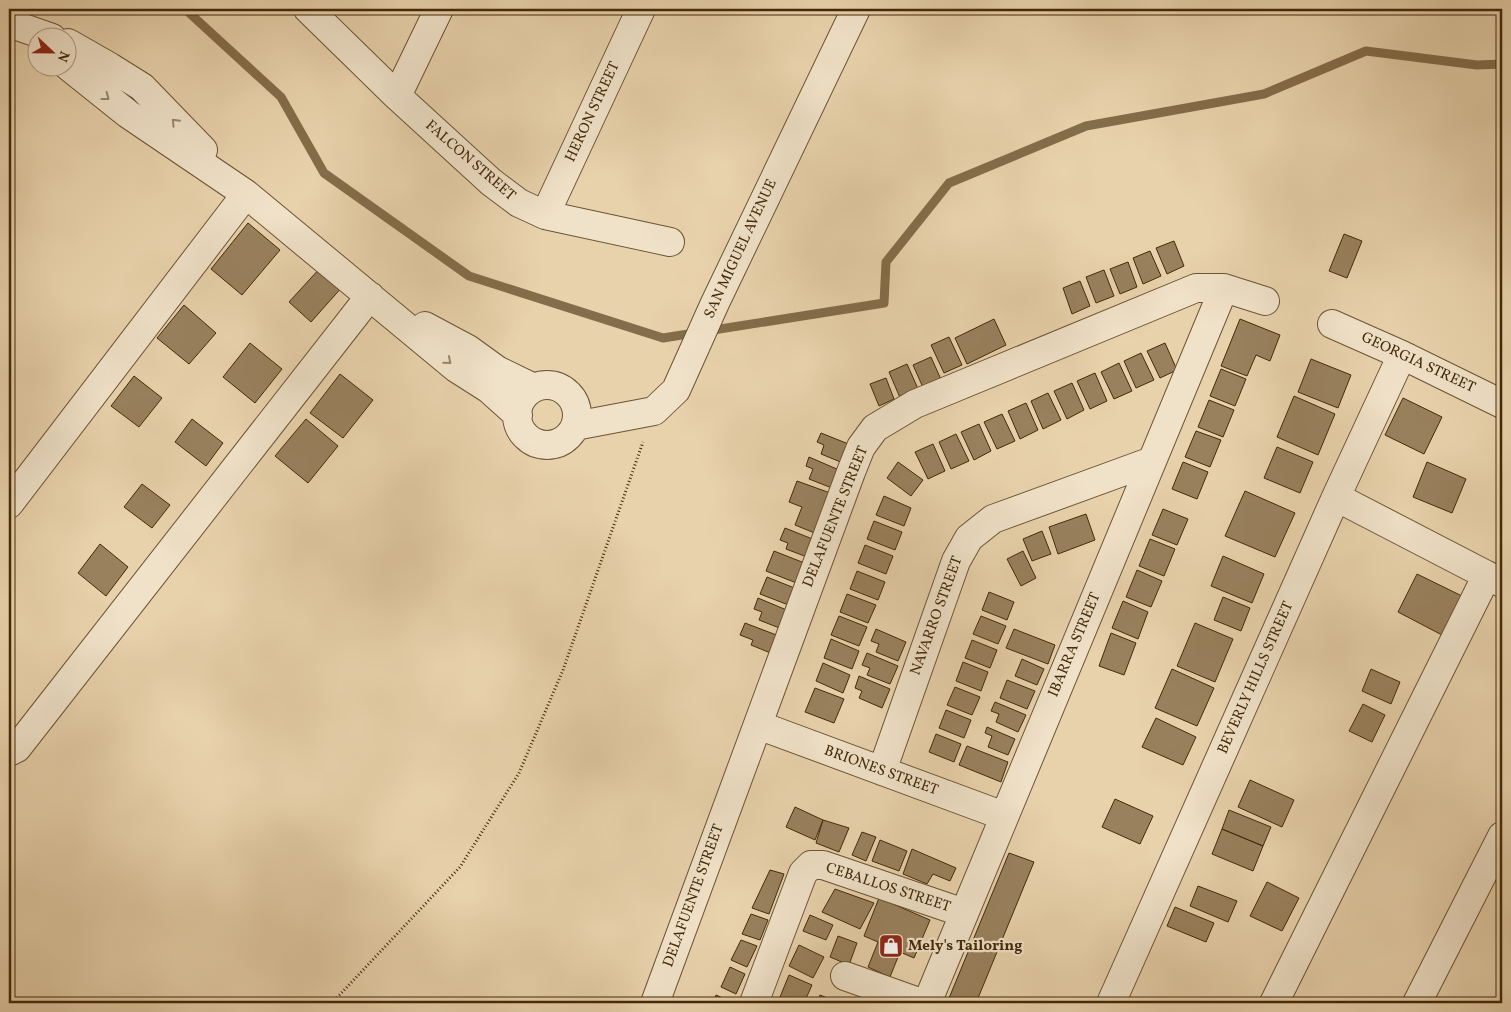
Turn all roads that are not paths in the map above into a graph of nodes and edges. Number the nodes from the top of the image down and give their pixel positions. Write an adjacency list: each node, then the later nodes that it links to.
1 (308, 9): 11 (street, FALCON STREET)
2 (439, 9): 11 (street)
3 (642, 9): 13 (street, HERON STREET)
4 (856, 9): 23 (street, SAN MIGUEL AVENUE)
5 (9, 22): 6 (street)
6 (28, 29)
7 (9, 41): 8 (street)
8 (28, 48)
9 (78, 49): 12 (street, one-way to 9)
10 (78, 74): 12 (street, one-way to 12)
11 (397, 96): 13 (street, FALCON STREET)
12 (246, 194): 16 (street); 26 (street)
13 (545, 215): 14 (street, FALCON STREET)
14 (670, 242)
15 (1224, 288): 17 (street, DELAFUENTE STREET); 24 (street, IBARRA STREET); 28 (street, DELAFUENTE STREET)
16 (370, 296): 20 (street); 22 (street, one-way to 22); 29 (street)
17 (1265, 301)
18 (1332, 324): 19 (street, GEORGIA STREET)
19 (1402, 354): 21 (street, GEORGIA STREET); 25 (street, BEVERLY HILLS STREET)
20 (534, 388): 22 (street); 23 (street)
21 (1502, 404)
22 (518, 415): 23 (street)
23 (575, 426)
24 (1152, 461): 30 (street, NAVARRO STREET); 31 (street, IBARRA STREET)
25 (1336, 496): 27 (street); 40 (street, BEVERLY HILLS STREET)
26 (9, 504)
27 (1495, 579): 41 (street)
28 (758, 726): 30 (street, BRIONES STREET); 36 (street, DELAFUENTE STREET)
29 (9, 752)
30 (882, 771): 31 (street, BRIONES STREET)
31 (1004, 816): 33 (street, IBARRA STREET)
32 (1502, 836): 42 (street)
33 (964, 913): 37 (street, CEBALLOS STREET); 39 (street, IBARRA STREET)
34 (845, 976): 35 (street)
35 (873, 995): 38 (street)
36 (655, 1003)
37 (754, 1003)
38 (921, 1003)
39 (927, 1003)
40 (1111, 1003)
41 (1274, 1003)
42 (1417, 1003)

